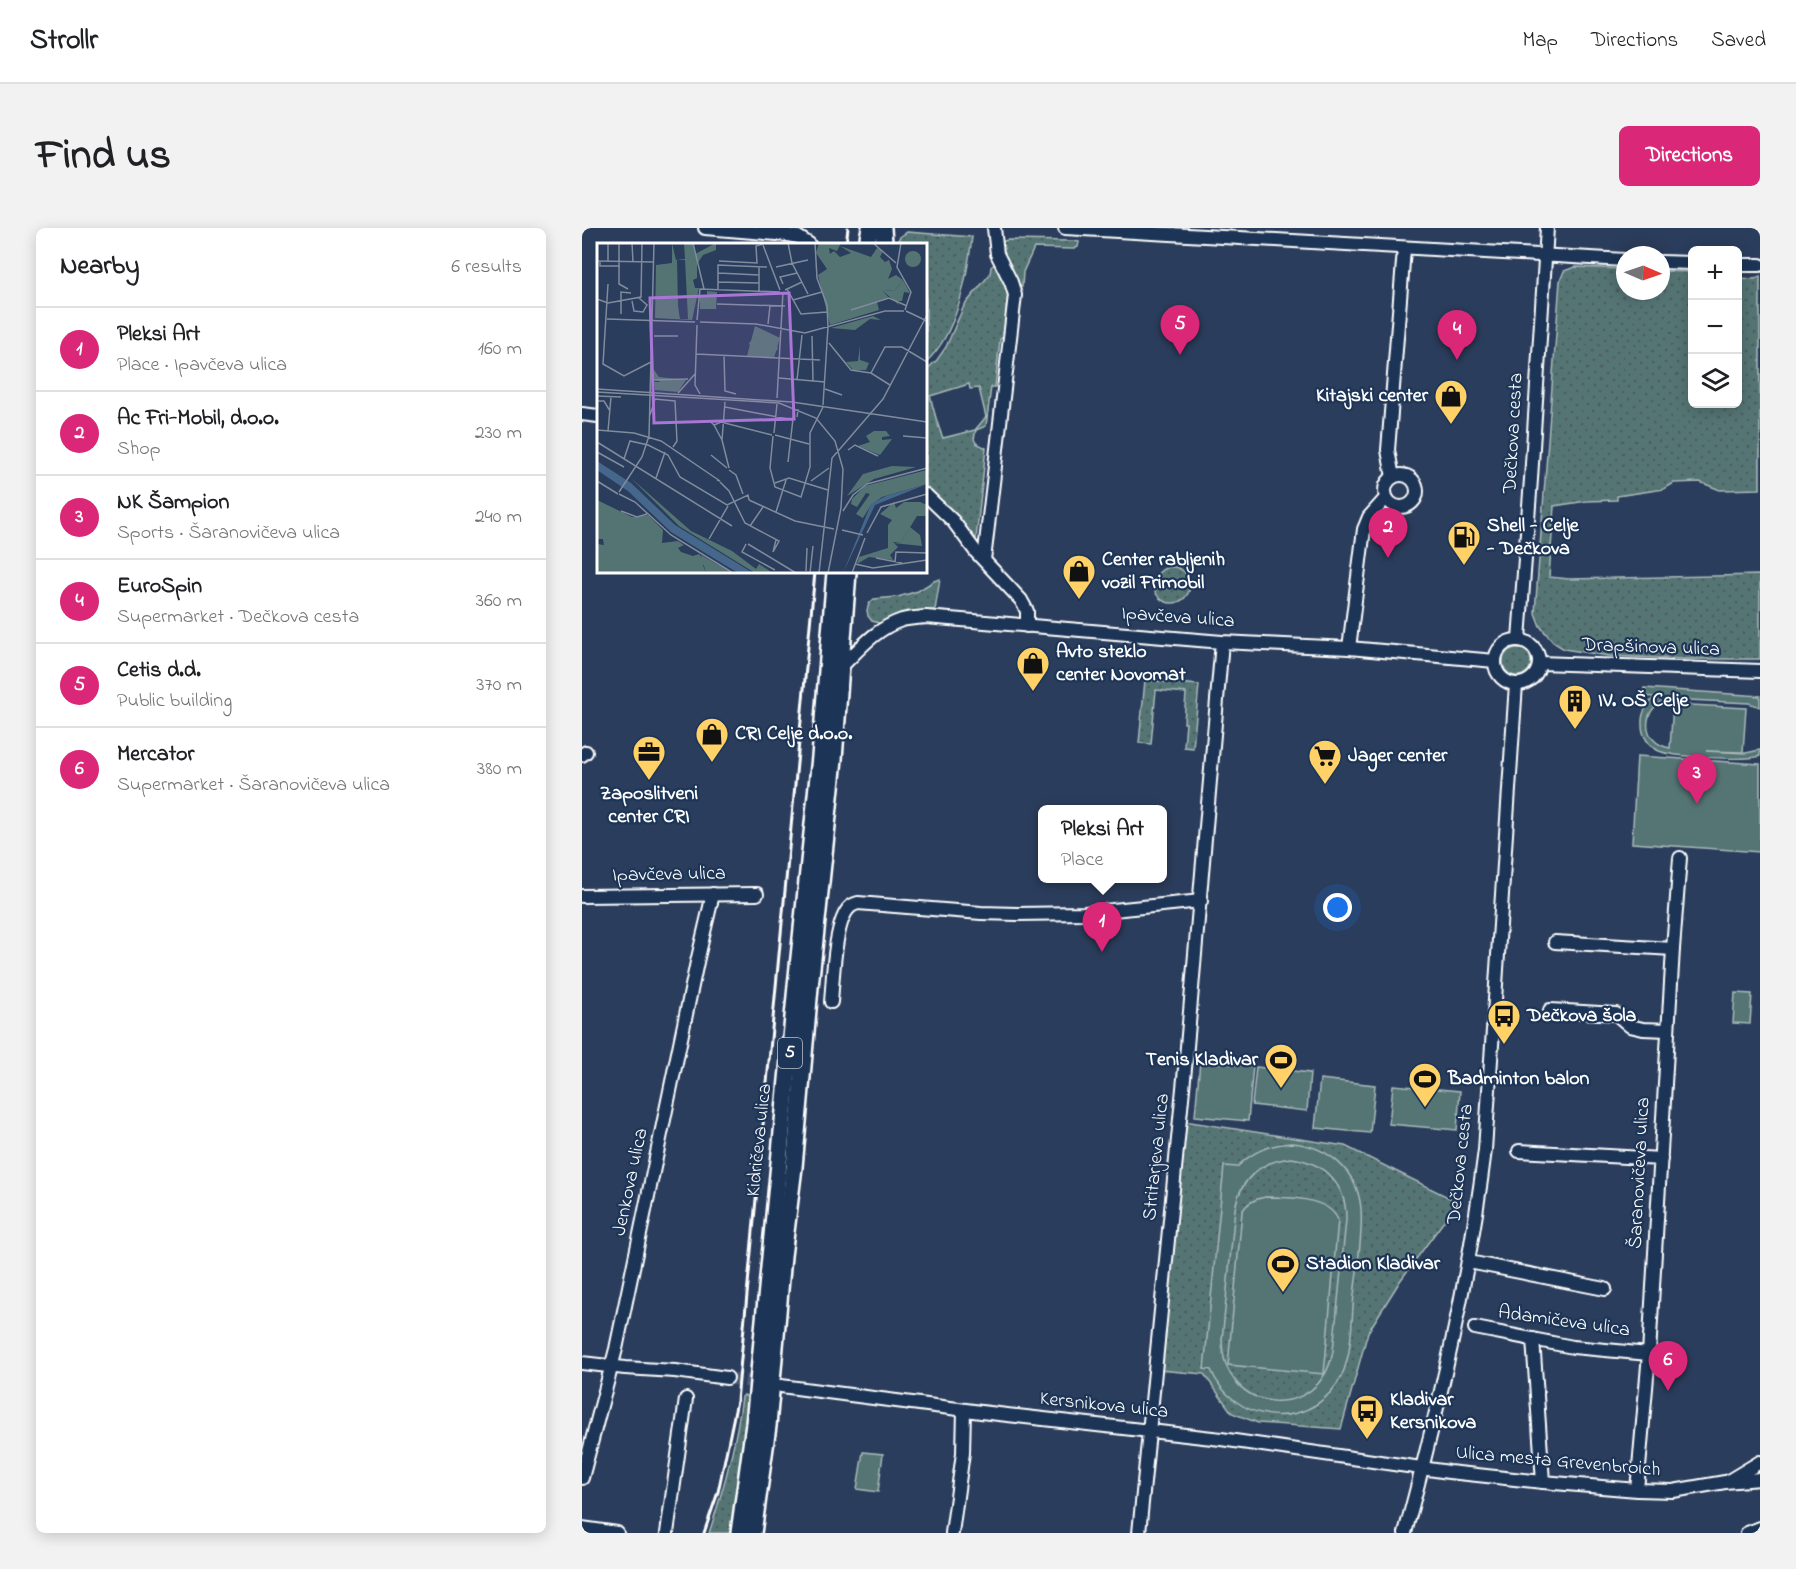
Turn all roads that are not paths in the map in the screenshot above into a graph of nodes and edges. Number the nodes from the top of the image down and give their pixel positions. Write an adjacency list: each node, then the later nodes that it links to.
1 (705, 228): 8 (street)
2 (870, 228): 9 (main road)
3 (883, 228): 10 (main road)
4 (994, 228): 23 (street)
5 (1065, 228): 7 (street)
6 (1547, 228): 12 (street, Dečkova cesta)
7 (1164, 231): 11 (street)
8 (807, 243)
9 (867, 243)
10 (884, 243)
11 (1404, 249): 12 (street); 20 (street)
12 (1544, 256): 13 (street); 27 (street, Dečkova cesta)
13 (1616, 260)
14 (1670, 262): 15 (street)
15 (1688, 263)
16 (1742, 265): 17 (street)
17 (1760, 266)
18 (582, 414): 19 (street)
19 (597, 416)
20 (1393, 477): 22 (street); 22 (street)
21 (927, 496): 23 (street)
22 (1386, 498): 29 (street)
23 (980, 556): 26 (street)
24 (835, 573): 70 (main road, Kidričeva ulica / 5)
25 (849, 573): 32 (main road, Kidričeva ulica / 5)
26 (1028, 626): 28 (street, Ipavčeva ulica); 32 (street, Ipavčeva ulica)
27 (1519, 639): 30 (street); 31 (street)
28 (1222, 642): 29 (street, Ipavčeva ulica); 39 (street, Stritarjeva ulica)
29 (1349, 648): 30 (street, Ipavčeva ulica)
30 (1495, 661): 34 (street)
31 (1540, 663): 33 (street, Drapšinova ulica); 34 (street)
32 (842, 666): 71 (main road, Kidričeva ulica / 5)
33 (1760, 671)
34 (1516, 684): 47 (street, Dečkova cesta)
35 (1680, 858): 41 (street, Šaranovičeva ulica)
36 (713, 894): 37 (street, Ipavčeva ulica); 38 (street, Ipavčeva ulica); 53 (street, Jenkova ulica)
37 (757, 894)
38 (582, 896)
39 (1201, 901): 42 (street); 58 (street, Stritarjeva ulica)
40 (1555, 942): 41 (street)
41 (1673, 949): 44 (street, Šaranovičeva ulica)
42 (831, 1002)
43 (1550, 1010): 44 (street)
44 (1668, 1030): 46 (street, Šaranovičeva ulica)
45 (1519, 1151): 46 (street)
46 (1661, 1159): 51 (street, Šaranovičeva ulica)
47 (1469, 1262): 48 (street); 60 (street, Dečkova cesta)
48 (1605, 1289)
49 (1475, 1328): 50 (street, Adamičeva ulica)
50 (1533, 1339): 51 (street, Adamičeva ulica); 63 (street)
51 (1649, 1354): 65 (street, Šaranovičeva ulica)
52 (582, 1363): 53 (street)
53 (612, 1366): 54 (street); 61 (street, Jenkova ulica)
54 (727, 1378)
55 (781, 1386): 57 (street, Kersnikova ulica)
56 (686, 1399): 69 (street)
57 (964, 1410): 58 (street, Kersnikova ulica); 72 (street)
58 (1149, 1430): 60 (street, Kersnikova ulica); 73 (street, Stritarjeva ulica)
59 (1760, 1462): 64 (street)
60 (1423, 1468): 63 (street, Ulica mesta Grevenbroich); 74 (street, Dečkova cesta)
61 (582, 1478)
62 (1760, 1479): 64 (street, Ulica mesta Grevenbroich)
63 (1543, 1482): 65 (street, Ulica mesta Grevenbroich)
64 (1725, 1482): 65 (street, Ulica mesta Grevenbroich)
65 (1637, 1490)
66 (582, 1528): 68 (street)
67 (1760, 1528): 75 (street)
68 (617, 1533)
69 (667, 1533)
70 (739, 1533)
71 (753, 1533)
72 (952, 1533)
73 (1139, 1533)
74 (1406, 1533)
75 (1747, 1533)

